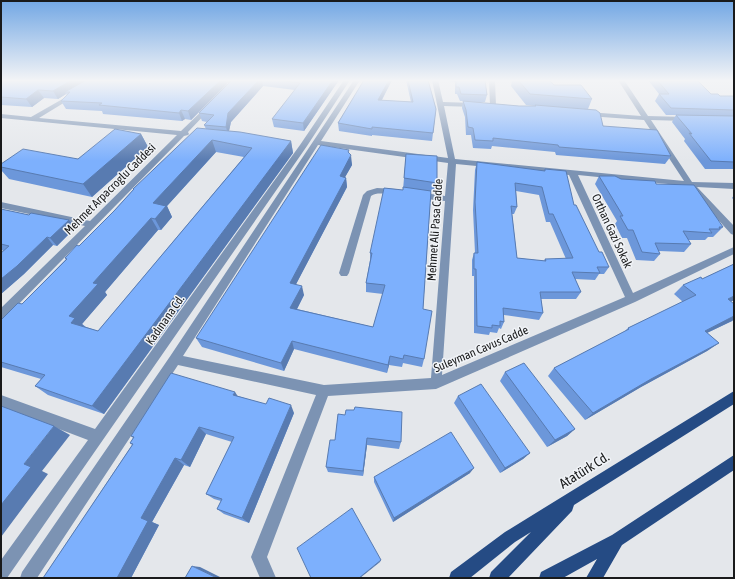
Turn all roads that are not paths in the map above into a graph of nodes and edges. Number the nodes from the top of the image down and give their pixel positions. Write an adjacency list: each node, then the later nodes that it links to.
1 (52, 107): 10 (street)
2 (209, 107): 12 (street, Mehmet Arpacroglu Caddesi)
3 (327, 107): 32 (street, Kadınana Cd.)
4 (340, 107): 14 (street)
5 (441, 107): 15 (street, Mehmet Ali Pasa Cadde)
6 (639, 107): 9 (street)
7 (577, 113): 9 (street)
8 (1, 116): 10 (street)
9 (646, 118): 11 (street); 17 (street)
10 (32, 119): 12 (street)
11 (694, 119)
12 (182, 134): 13 (street); 21 (street, Mehmet Arpacroglu Caddesi)
13 (197, 135)
14 (317, 143): 15 (street); 27 (street)
15 (452, 161): 16 (street); 19 (street, Mehmet Ali Pasa Cadde)
16 (572, 172): 17 (street); 25 (street, Orthan Gazi Sokak)
17 (690, 184): 18 (street); 22 (street)
18 (734, 186)
19 (449, 199): 24 (street); 28 (street, Mehmet Ali Pasa Cadde)
20 (1, 205): 21 (street)
21 (92, 224): 26 (street, Mehmet Arpacroglu Caddesi)
22 (734, 232)
23 (734, 250): 25 (street, Suleyman Cavus Cadde)
24 (344, 273)
25 (631, 299): 28 (street, Suleyman Cavus Cadde)
26 (1, 315)
27 (175, 359): 29 (street, Suleyman Cavus Cadde); 37 (street)
28 (436, 383): 29 (street, Suleyman Cavus Cadde)
29 (324, 390): 38 (street)
30 (734, 397): 34 (main road, Atatürk Cd.)
31 (1, 401): 32 (street)
32 (98, 437): 36 (street, Kadınana Cd.)
33 (734, 462): 35 (main road)
34 (576, 496): 39 (main road, Atatürk Cd.); 40 (main road)
35 (617, 540): 41 (main road); 42 (main road)
36 (1, 573)
37 (28, 578)
38 (268, 578)
39 (457, 578)
40 (497, 578)
41 (547, 578)
42 (594, 578)

